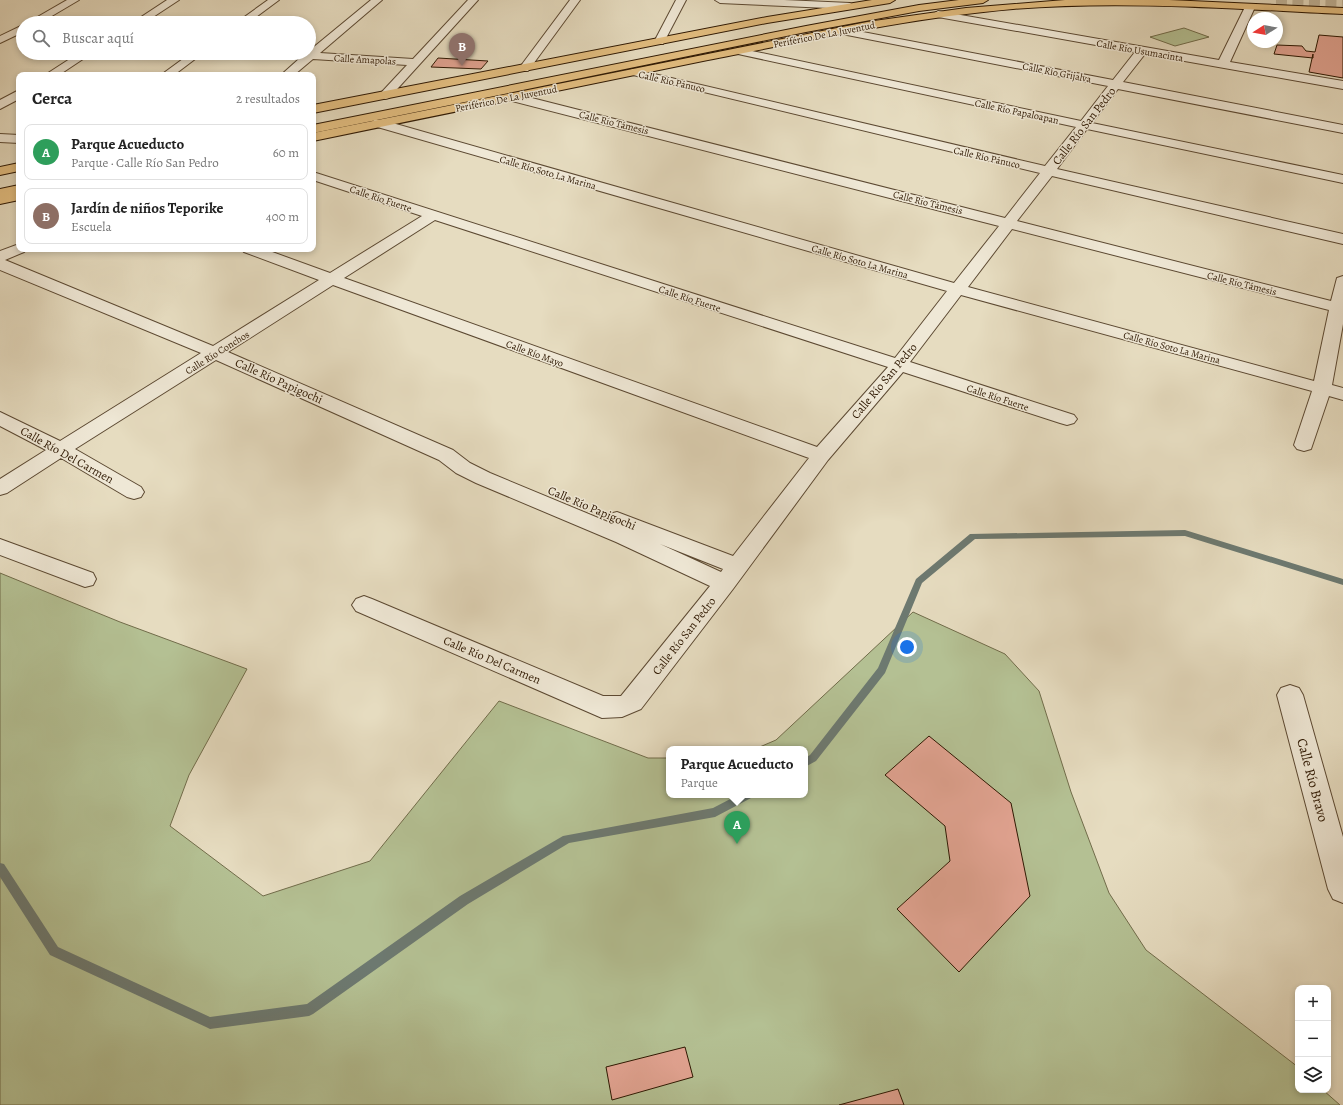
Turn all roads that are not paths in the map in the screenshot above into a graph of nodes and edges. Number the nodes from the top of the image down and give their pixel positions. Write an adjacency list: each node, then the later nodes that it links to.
1 (74, 0): 18 (street)
2 (174, 0): 19 (street)
3 (274, 0): 20 (street)
4 (377, 0): 33 (street)
5 (473, 0): 39 (street)
6 (575, 0): 41 (street)
7 (680, 0): 31 (street)
8 (720, 0): 12 (street)
9 (890, 0): 13 (main road, Periférico De La Juventud)
10 (931, 0): 22 (main road, Periférico De La Juventud)
11 (983, 0): 30 (main road, Periférico De La Juventud)
12 (775, 1): 14 (street); 21 (street)
13 (867, 2): 14 (main road, Periférico De La Juventud)
14 (850, 6): 21 (main road, Periférico De La Juventud); 22 (main road)
15 (1250, 7): 16 (main road, Periférico De La Juventud); 17 (main road, Periférico De La Juventud); 40 (street)
16 (1343, 11)
17 (938, 14): 24 (main road, Periférico De La Juventud); 34 (street, Calle Río Usumacinta)
18 (45, 16)
19 (148, 16)
20 (251, 16)
21 (767, 20): 25 (main road, Periférico De La Juventud)
22 (810, 21): 23 (main road, Periférico De La Juventud)
23 (795, 24): 25 (main road); 53 (main road, Periférico De La Juventud)
24 (867, 25): 27 (main road, Periférico De La Juventud); 30 (main road)
25 (726, 29): 31 (main road, Periférico De La Juventud)
26 (16, 31): 28 (street)
27 (842, 31): 32 (main road, Periférico De La Juventud); 46 (street, Calle Río Grijalva)
28 (3, 36): 29 (street)
29 (16, 36)
30 (757, 38): 32 (main road, Periférico De La Juventud)
31 (659, 42): 41 (main road, Periférico De La Juventud)
32 (740, 46): 45 (main road, Periférico De La Juventud); 55 (street, Calle Río Papaloapan); 56 (main road, Periférico De La Juventud)
33 (316, 50)
34 (1142, 50): 40 (street, Calle Río Usumacinta); 46 (street, Calle Río San Pedro)
35 (316, 56): 39 (street, Calle Amapolas)
36 (76, 60): 42 (street)
37 (188, 60): 43 (street)
38 (304, 60): 44 (street)
39 (415, 62): 48 (street)
40 (1224, 64): 47 (street, Calle Río Usumacinta)
41 (524, 69): 48 (main road, Periférico De La Juventud)
42 (56, 72)
43 (171, 72)
44 (290, 72)
45 (633, 72): 50 (main road, Periférico De La Juventud); 63 (street, Calle Río Pánuco)
46 (1116, 84): 55 (street, Calle Río San Pedro); 57 (street, Calle Río Grijalva)
47 (1343, 85)
48 (385, 95): 52 (main road, Periférico De La Juventud)
49 (16, 96): 51 (street)
50 (512, 97): 54 (main road, Periférico De La Juventud); 73 (street, Calle Río Támesis)
51 (0, 106)
52 (316, 108)
53 (316, 117)
54 (378, 123): 58 (main road, Periférico De La Juventud); 81 (street, Calle Río Soto La Marina)
55 (1084, 125): 63 (street, Calle Río San Pedro); 66 (street, Calle Río Papaloapan)
56 (316, 128)
57 (1343, 129)
58 (316, 136)
59 (0, 138): 60 (street)
60 (16, 139)
61 (16, 168): 62 (main road)
62 (0, 171)
63 (1048, 171): 73 (street, Calle Río San Pedro); 74 (street, Calle Río Pánuco)
64 (16, 177): 67 (main road)
65 (316, 177): 72 (street, Calle Río Fuerte)
66 (1343, 178)
67 (0, 180)
68 (16, 190): 69 (main road)
69 (0, 193)
70 (16, 197): 71 (main road)
71 (0, 200)
72 (433, 215): 79 (street, Calle Río Conchos); 84 (street, Calle Río Fuerte)
73 (1009, 223): 81 (street, Calle Río San Pedro); 82 (street, Calle Río Támesis)
74 (1343, 239)
75 (16, 249): 77 (street)
76 (257, 252): 79 (street, Calle Río Mayo)
77 (0, 257)
78 (0, 264): 83 (street, Calle Río Papigochi)
79 (332, 280): 83 (street, Calle Río Conchos); 92 (street, Calle Río Mayo)
80 (1343, 281): 82 (street)
81 (957, 289): 84 (street, Calle Río San Pedro); 85 (street, Calle Río Soto La Marina)
82 (1340, 308): 85 (street)
83 (215, 353): 90 (street, Calle Río Conchos); 91 (street, Calle Río Papigochi)
84 (899, 365): 88 (street, Calle Río Fuerte); 92 (street, Calle Río San Pedro)
85 (1322, 388): 86 (street, Calle Río Soto La Marina); 89 (street)
86 (1343, 394)
87 (0, 418): 90 (street, Calle Río Del Carmen)
88 (1067, 419)
89 (1304, 445)
90 (60, 449): 93 (street, Calle Río Conchos); 94 (street, Calle Río Del Carmen)
91 (446, 455): 96 (street, Calle Río Papigochi); 98 (street, Calle Río Papigochi)
92 (820, 455): 96 (street, Calle Río San Pedro)
93 (0, 488)
94 (134, 492)
95 (0, 548): 97 (street)
96 (737, 566): 98 (street, Calle Río San Pedro)
97 (85, 579)
98 (725, 583): 101 (street, Calle Río San Pedro)
99 (364, 605): 101 (street, Calle Río Del Carmen)
100 (1290, 694): 102 (street, Calle Río Bravo)
101 (622, 706)
102 (1343, 889)

